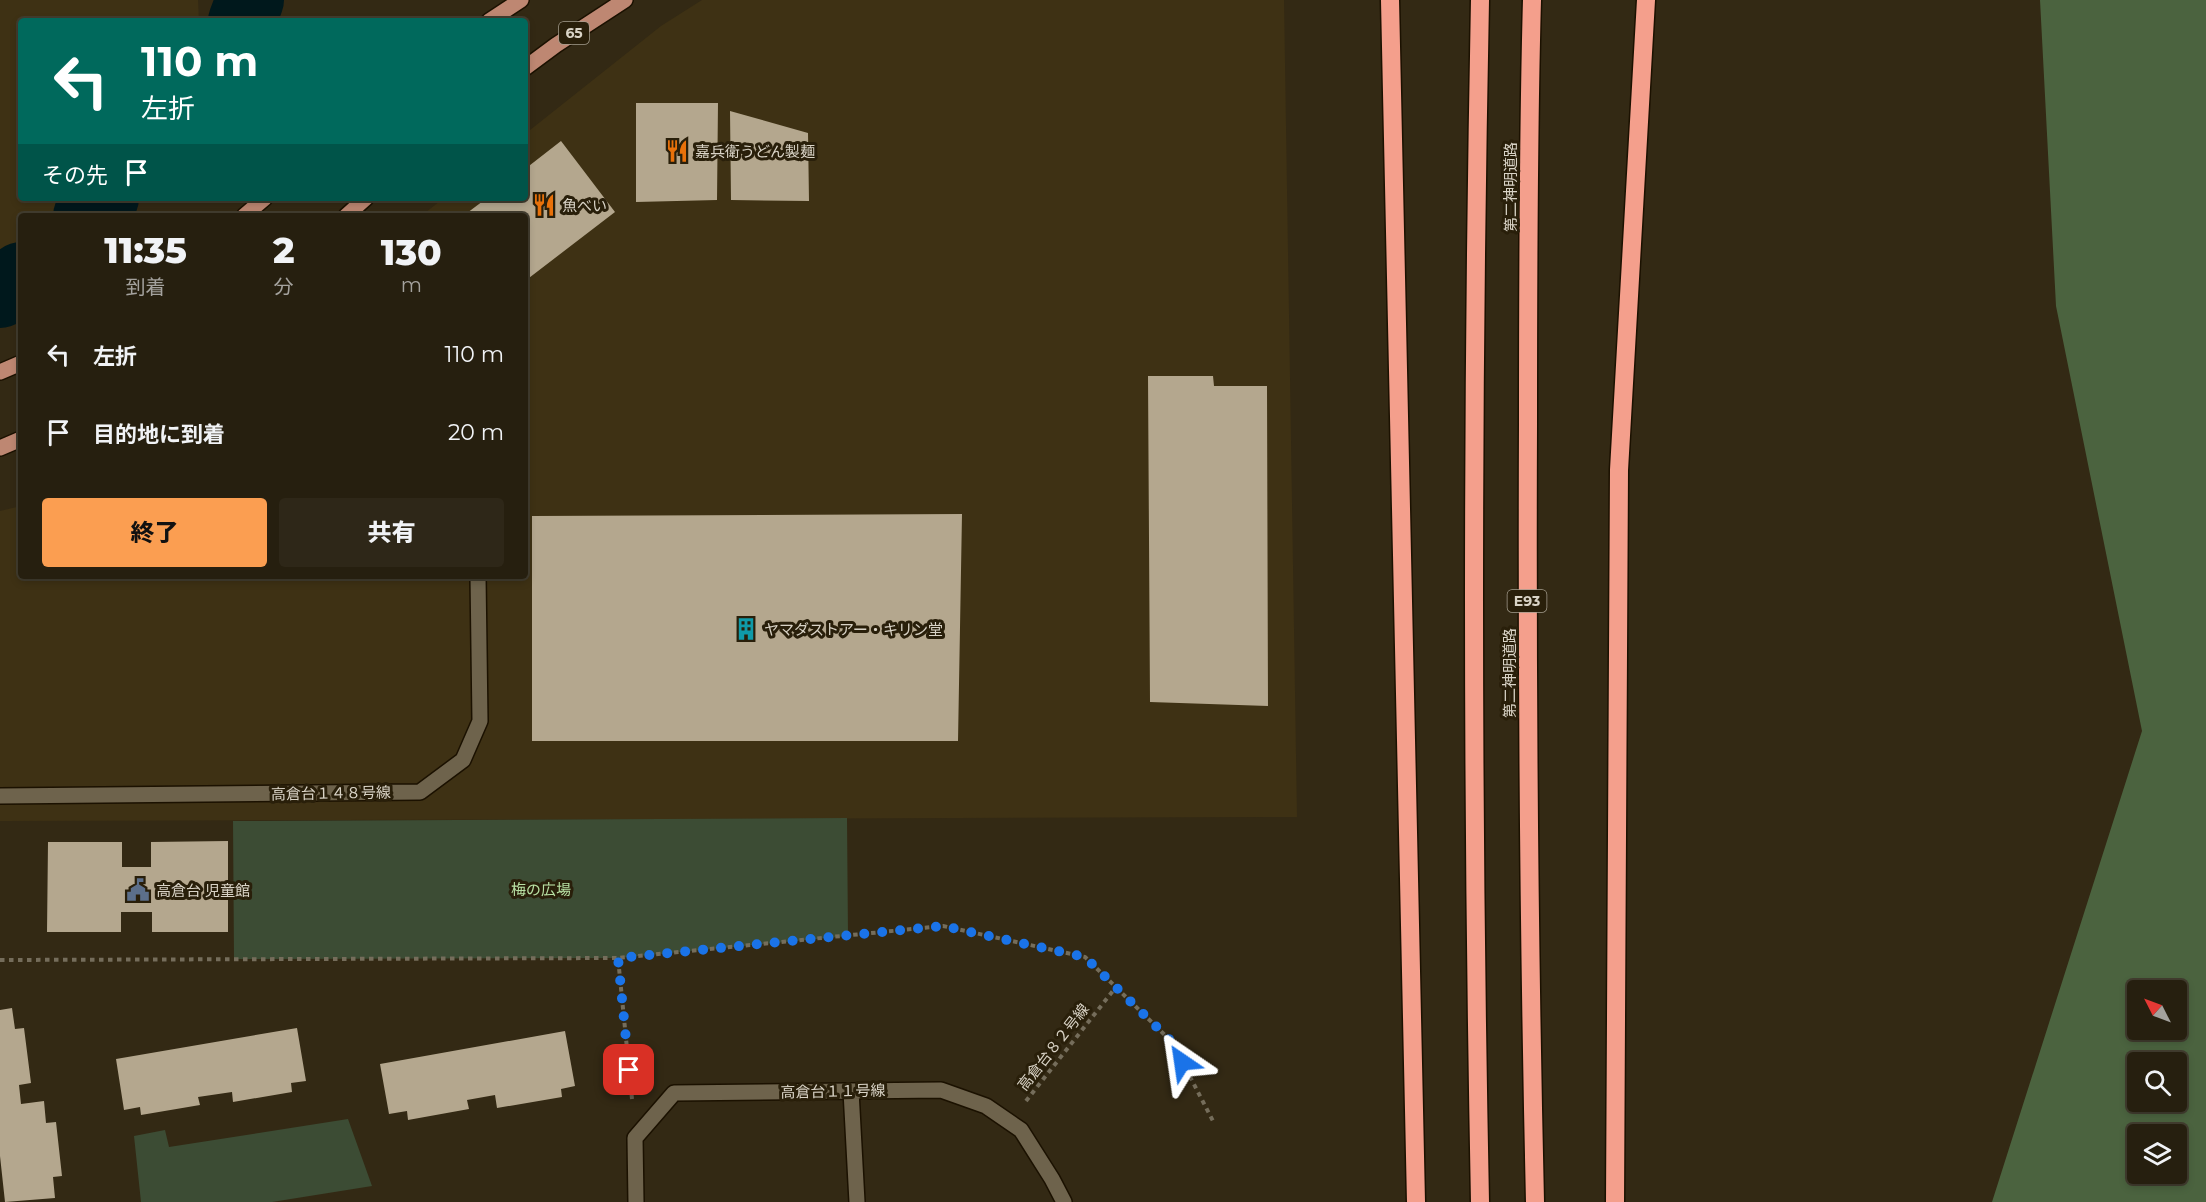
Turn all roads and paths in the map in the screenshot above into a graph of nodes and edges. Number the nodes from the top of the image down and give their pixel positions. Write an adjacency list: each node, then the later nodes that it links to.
1 (521, 0): 7 (main road)
2 (625, 0): 8 (main road, 65)
3 (1390, 0): 29 (highway)
4 (1480, 0): 30 (highway)
5 (1532, 0): 31 (highway, 第二神明道路 / E93)
6 (1646, 0): 32 (highway)
7 (494, 18)
8 (528, 66)
9 (262, 201): 11 (main road)
10 (363, 201): 12 (main road)
11 (247, 213)
12 (349, 213)
13 (18, 364): 14 (main road)
14 (0, 372)
15 (18, 440): 16 (main road)
16 (0, 448)
17 (478, 579): 18 (street, 高倉台１４８号線)
18 (0, 796)
19 (618, 958): 20 (path); 21 (path); 25 (path)
20 (0, 960)
21 (1116, 987): 23 (path); 24 (path, 高倉台８２号線)
22 (851, 1091): 24 (street, 高倉台１１号線); 25 (street, 高倉台１１号線); 27 (street)
23 (1213, 1121)
24 (1009, 1123): 28 (street, 高倉台１１号線)
25 (635, 1138): 26 (street)
26 (636, 1202)
27 (857, 1202)
28 (1064, 1202)
29 (1416, 1202)
30 (1480, 1202)
31 (1535, 1202)
32 (1615, 1202)

